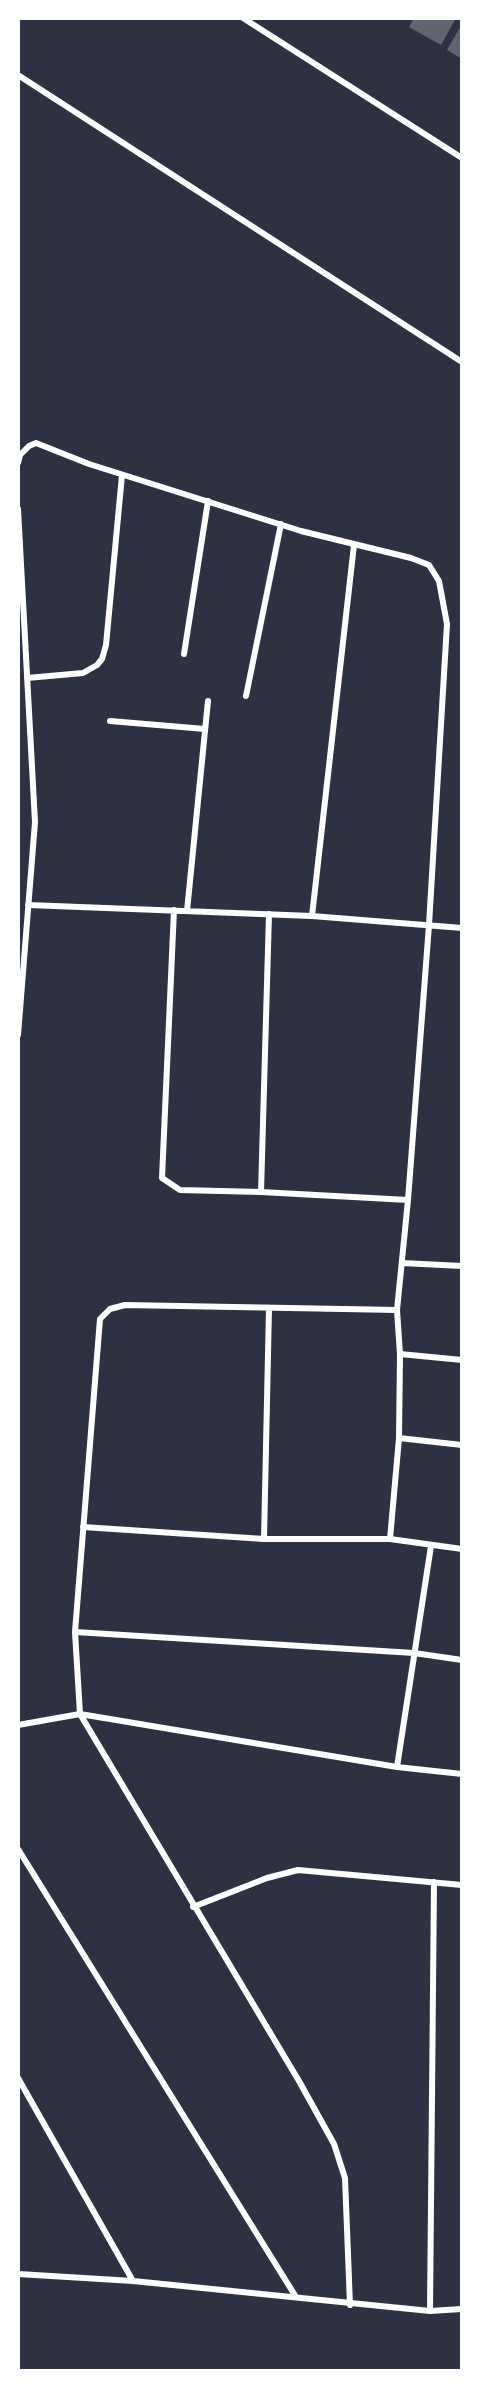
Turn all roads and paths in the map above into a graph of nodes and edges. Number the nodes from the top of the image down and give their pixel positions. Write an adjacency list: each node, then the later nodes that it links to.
1 (243, 18): 3 (street)
2 (18, 75): 4 (street)
3 (462, 158)
4 (462, 363)
5 (18, 463): 6 (street)
6 (122, 475): 7 (street); 12 (street)
7 (208, 501): 9 (street); 11 (street)
8 (18, 509): 12 (street)
9 (281, 524): 10 (street); 13 (street)
10 (354, 546): 21 (street); 22 (street)
11 (184, 654)
12 (27, 678): 17 (street)
13 (246, 696)
14 (208, 701): 16 (street)
15 (110, 721): 16 (street)
16 (205, 729): 19 (street)
17 (28, 904): 18 (street); 24 (street)
18 (174, 910): 19 (street); 25 (street)
19 (187, 911): 20 (street)
20 (269, 914): 21 (street); 25 (street)
21 (312, 916): 22 (street)
22 (429, 925): 23 (street); 26 (street)
23 (462, 928)
24 (18, 1035)
25 (261, 1192): 26 (street)
26 (408, 1200): 27 (street)
27 (402, 1263): 28 (street); 30 (street)
28 (462, 1266)
29 (269, 1308): 30 (street); 35 (street); 36 (street)
30 (397, 1310): 31 (street)
31 (400, 1354): 32 (street); 33 (street)
32 (462, 1360)
33 (399, 1437): 34 (street); 37 (street)
34 (462, 1445)
35 (83, 1527): 36 (street); 40 (street)
36 (264, 1539): 37 (street)
37 (390, 1539): 38 (street)
38 (431, 1546): 39 (street); 41 (street)
39 (462, 1549)
40 (75, 1632): 41 (street); 43 (street)
41 (414, 1653): 42 (street); 45 (street)
42 (462, 1660)
43 (80, 1714): 44 (street); 45 (street); 50 (street)
44 (18, 1725)
45 (397, 1767): 46 (street)
46 (462, 1773)
47 (18, 1849): 54 (street)
48 (434, 1882): 49 (street); 50 (street); 57 (street)
49 (462, 1885)
50 (193, 1906): 55 (street)
51 (18, 2078): 53 (street)
52 (18, 2274): 53 (street)
53 (133, 2281): 54 (street)
54 (296, 2296): 55 (street)
55 (350, 2305): 57 (street)
56 (462, 2309): 57 (street)
57 (430, 2312)

